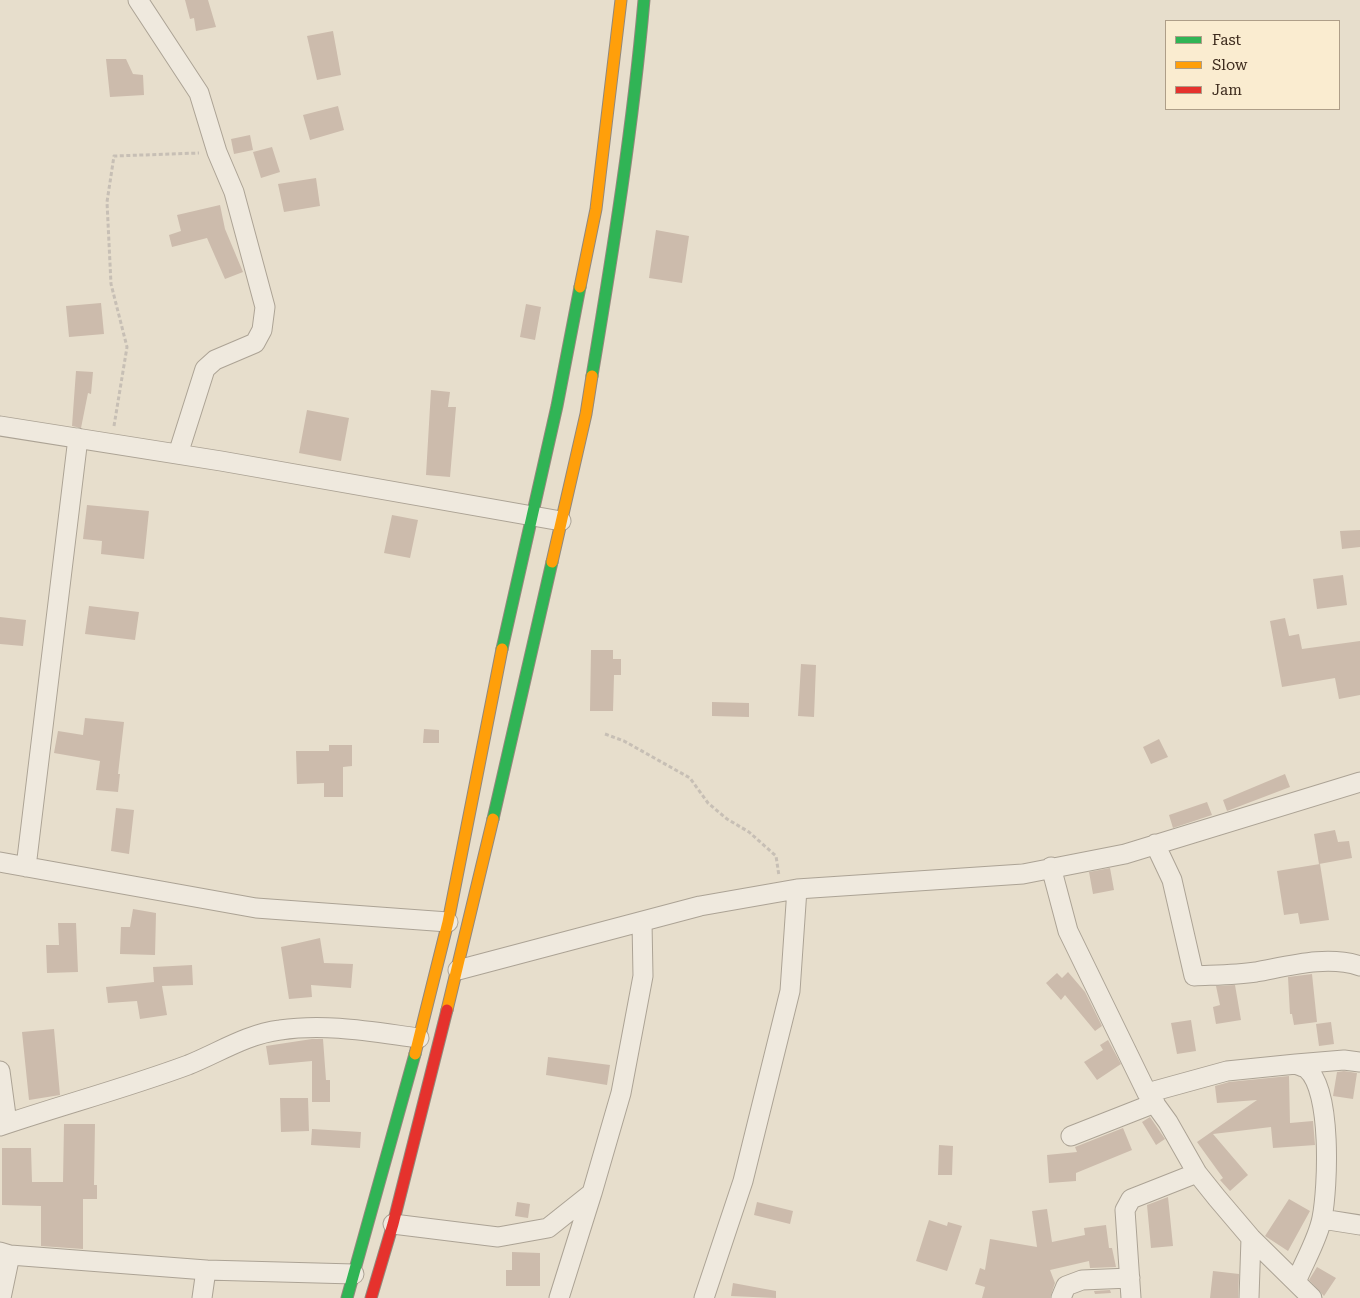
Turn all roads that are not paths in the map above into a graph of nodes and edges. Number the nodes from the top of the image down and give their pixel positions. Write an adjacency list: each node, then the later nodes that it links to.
1 (138, 0): 6 (street)
2 (621, 0): 7 (main road)
3 (644, 0): 8 (main road)
4 (0, 426): 5 (street)
5 (78, 438): 6 (street); 13 (street)
6 (178, 454): 7 (street)
7 (531, 516): 8 (street); 15 (main road)
8 (561, 521): 18 (main road)
9 (1360, 782): 10 (street)
10 (1155, 844): 12 (street); 17 (street)
11 (0, 862): 13 (street)
12 (1051, 866): 14 (street); 23 (street)
13 (26, 867): 15 (street)
14 (797, 889): 16 (street); 42 (street)
15 (448, 922): 19 (main road)
16 (642, 922): 18 (street); 27 (street)
17 (1360, 966)
18 (458, 970): 29 (main road)
19 (419, 1038): 24 (street); 34 (main road)
20 (1360, 1062): 21 (street)
21 (1296, 1064): 23 (street); 28 (street)
22 (0, 1071): 24 (street)
23 (1151, 1098): 25 (street); 26 (street)
24 (4, 1125)
25 (1071, 1136)
26 (1197, 1173): 31 (street); 35 (street)
27 (592, 1193): 29 (street); 41 (street)
28 (1322, 1219): 30 (street); 36 (street)
29 (393, 1224): 40 (main road)
30 (1360, 1225)
31 (1251, 1238): 36 (street); 45 (street)
32 (5, 1253): 33 (street); 37 (street)
33 (206, 1270): 34 (street); 38 (street)
34 (354, 1274): 39 (main road)
35 (1130, 1278): 43 (street); 44 (street)
36 (1296, 1282): 46 (street)
37 (0, 1298)
38 (202, 1298)
39 (347, 1298)
40 (370, 1298)
41 (559, 1298)
42 (704, 1298)
43 (1061, 1298)
44 (1131, 1298)
45 (1249, 1298)
46 (1312, 1298)

